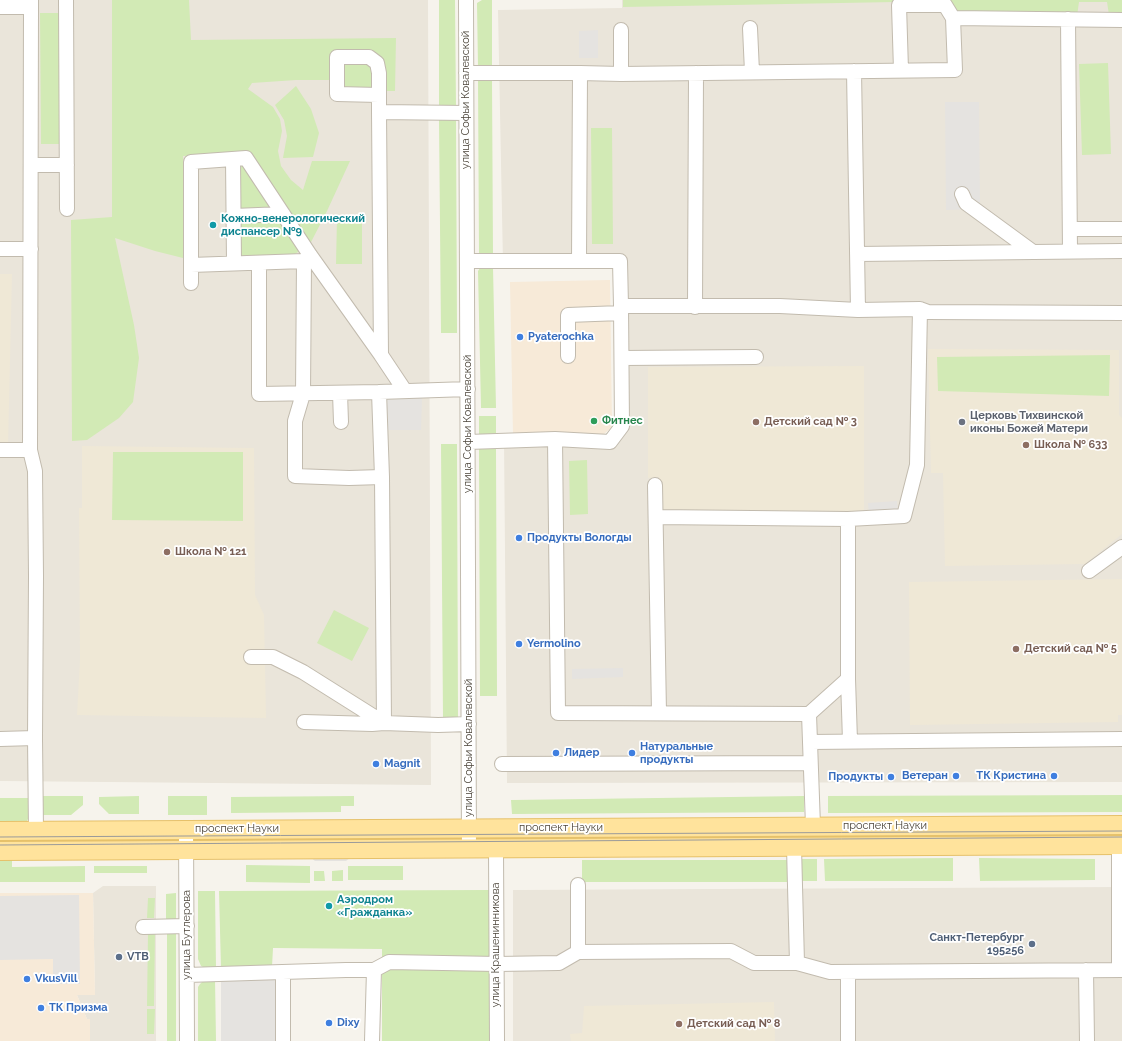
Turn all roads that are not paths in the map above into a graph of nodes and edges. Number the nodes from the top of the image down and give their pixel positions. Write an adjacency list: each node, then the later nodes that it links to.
1 (66, 0): 21 (street)
2 (467, 1): 13 (street, улица Софьи Ковалевской)
3 (31, 3): 4 (street); 22 (street)
4 (0, 7)
5 (953, 18): 6 (street); 10 (street); 10 (street)
6 (1068, 19): 7 (street); 27 (street)
7 (1122, 20)
8 (750, 28): 12 (street)
9 (621, 30): 16 (street)
10 (901, 70): 11 (street)
11 (854, 71): 12 (street); 34 (street)
12 (752, 72): 15 (street)
13 (466, 73): 14 (street); 19 (street, улица Софьи Ковалевской)
14 (580, 73): 16 (street); 37 (street)
15 (696, 73): 16 (street); 42 (street)
16 (621, 74)
17 (379, 94): 18 (street)
18 (380, 112): 19 (street); 47 (street)
19 (466, 113): 36 (street, улица Софьи Ковалевской)
20 (233, 159): 25 (street); 26 (street); 40 (street)
21 (67, 164): 22 (street); 24 (street)
22 (31, 165): 30 (street)
23 (962, 194): 32 (street)
24 (67, 209)
25 (283, 214): 26 (street); 35 (street)
26 (234, 216): 39 (street)
27 (1070, 229): 28 (street); 33 (street)
28 (1122, 229)
29 (0, 249): 30 (street)
30 (31, 249): 60 (street)
31 (1122, 251): 33 (street)
32 (1034, 252): 33 (street); 34 (street)
33 (1070, 252)
34 (857, 254): 45 (street)
35 (307, 258): 38 (street); 47 (street); 55 (street)
36 (467, 261): 37 (street); 51 (street, улица Софьи Ковалевской)
37 (579, 261): 44 (street)
38 (259, 263): 39 (street); 55 (street)
39 (234, 264): 40 (street)
40 (191, 265): 41 (street)
41 (191, 283)
42 (695, 307): 44 (street); 45 (street)
43 (920, 309): 45 (street); 46 (street); 64 (street)
44 (621, 310): 48 (street); 50 (street)
45 (858, 310)
46 (1122, 313)
47 (381, 355): 52 (street)
48 (568, 356)
49 (756, 357): 50 (street)
50 (622, 358): 57 (street)
51 (468, 389): 52 (street); 58 (street, улица Софьи Ковалевской)
52 (405, 391): 53 (street)
53 (379, 392): 54 (street); 61 (street)
54 (340, 393): 55 (street); 56 (street)
55 (303, 394): 61 (street)
56 (341, 422)
57 (555, 440): 58 (street); 69 (street)
58 (468, 442): 73 (street, улица Софьи Ковалевской)
59 (0, 450): 60 (street)
60 (30, 450): 74 (street)
61 (382, 477): 72 (street)
62 (655, 485): 63 (street)
63 (656, 517): 64 (street); 69 (street)
64 (848, 519): 68 (street)
65 (1122, 547): 66 (street)
66 (1089, 572)
67 (251, 657): 72 (street)
68 (848, 679): 70 (street); 77 (street)
69 (659, 713): 70 (street)
70 (809, 714): 78 (street)
71 (304, 722): 72 (street)
72 (384, 723): 73 (street)
73 (469, 724): 83 (street, улица Софьи Ковалевской)
74 (35, 738): 75 (street); 86 (street)
75 (0, 739)
76 (1122, 739): 77 (street)
77 (850, 741): 78 (street)
78 (810, 742): 79 (street)
79 (810, 763): 80 (street); 82 (street)
80 (502, 764)
81 (1122, 825): 82 (main road, проспект Науки)
82 (813, 826): 83 (main road, проспект Науки)
83 (469, 828): 84 (main road, проспект Науки); 89 (street, улица Софьи Ковалевской)
84 (186, 830): 86 (main road, проспект Науки); 92 (street, улица Бутлерова)
85 (0, 831): 86 (main road, проспект Науки)
86 (36, 831)
87 (1120, 845): 88 (main road, проспект Науки); 101 (street)
88 (794, 847): 90 (main road, проспект Науки); 97 (street)
89 (469, 848): 90 (main road, проспект Науки); 92 (main road, проспект Науки)
90 (496, 848): 98 (street, улица Крашенинникова)
91 (0, 850): 92 (main road, проспект Науки)
92 (186, 850): 94 (street, улица Бутлерова)
93 (578, 886): 96 (street)
94 (187, 926): 95 (street); 104 (street, улица Бутлерова)
95 (143, 927)
96 (578, 952): 97 (street); 98 (street)
97 (797, 963): 103 (street)
98 (497, 964): 99 (street); 108 (street, улица Крашенинникова)
99 (374, 970): 102 (street); 107 (street)
100 (1086, 970): 101 (street); 103 (street); 110 (street)
101 (1121, 970)
102 (283, 972): 104 (street); 106 (street)
103 (848, 972): 109 (street)
104 (187, 975): 105 (street, улица Бутлерова)
105 (187, 1041)
106 (283, 1041)
107 (372, 1041)
108 (496, 1041)
109 (848, 1041)
110 (1087, 1041)

